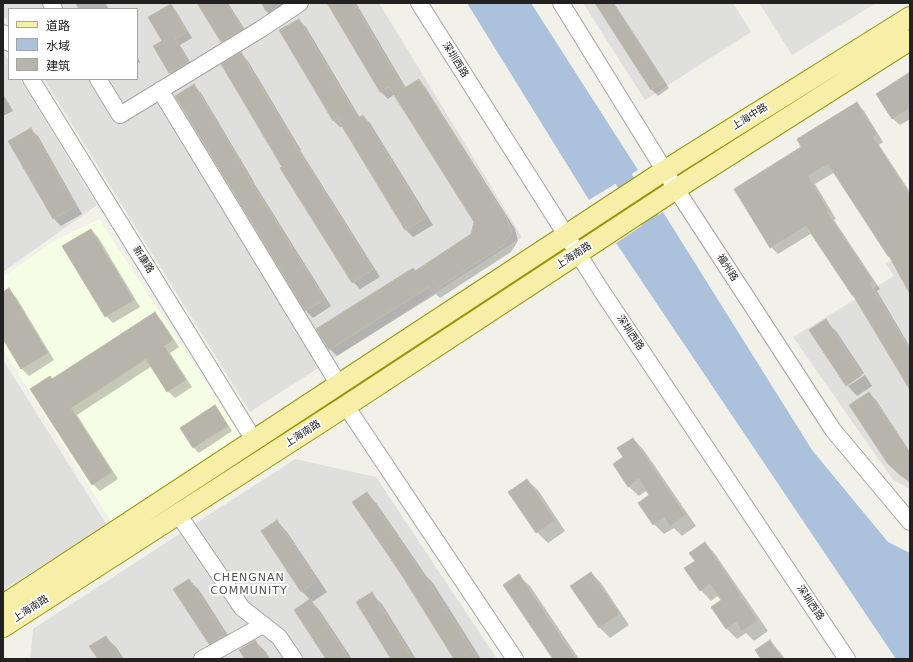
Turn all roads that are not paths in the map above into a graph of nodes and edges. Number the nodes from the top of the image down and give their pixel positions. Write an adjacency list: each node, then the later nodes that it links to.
1 (300, 3): 8 (street)
2 (419, 3): 12 (street, 深圳西路)
3 (561, 3): 9 (street, 福州路)
4 (910, 17): 9 (main road, 上海中路)
5 (910, 40): 10 (main road, 上海中路)
6 (32, 80): 17 (street, 新康路)
7 (99, 80): 8 (street)
8 (160, 90): 15 (street)
9 (660, 173): 10 (street, 福州路); 11 (main road, 上海中路)
10 (672, 192): 13 (main road, 上海中路); 19 (street, 福州路)
11 (590, 219): 12 (main road, 上海南路)
12 (566, 235): 14 (street, 深圳西路); 15 (main road, 上海南路)
13 (602, 238): 14 (main road, 上海南路)
14 (577, 253): 16 (main road, 上海南路); 26 (street, 深圳西路)
15 (338, 385): 17 (main road, 上海南路)
16 (346, 406): 18 (main road, 上海南路); 25 (street)
17 (254, 440): 20 (main road, 上海南路)
18 (178, 514): 21 (street); 22 (main road, 上海南路)
19 (909, 521)
20 (3, 605)
21 (263, 625): 23 (street); 24 (street)
22 (3, 627)
23 (202, 659)
24 (294, 659)
25 (515, 659)
26 (847, 659)

